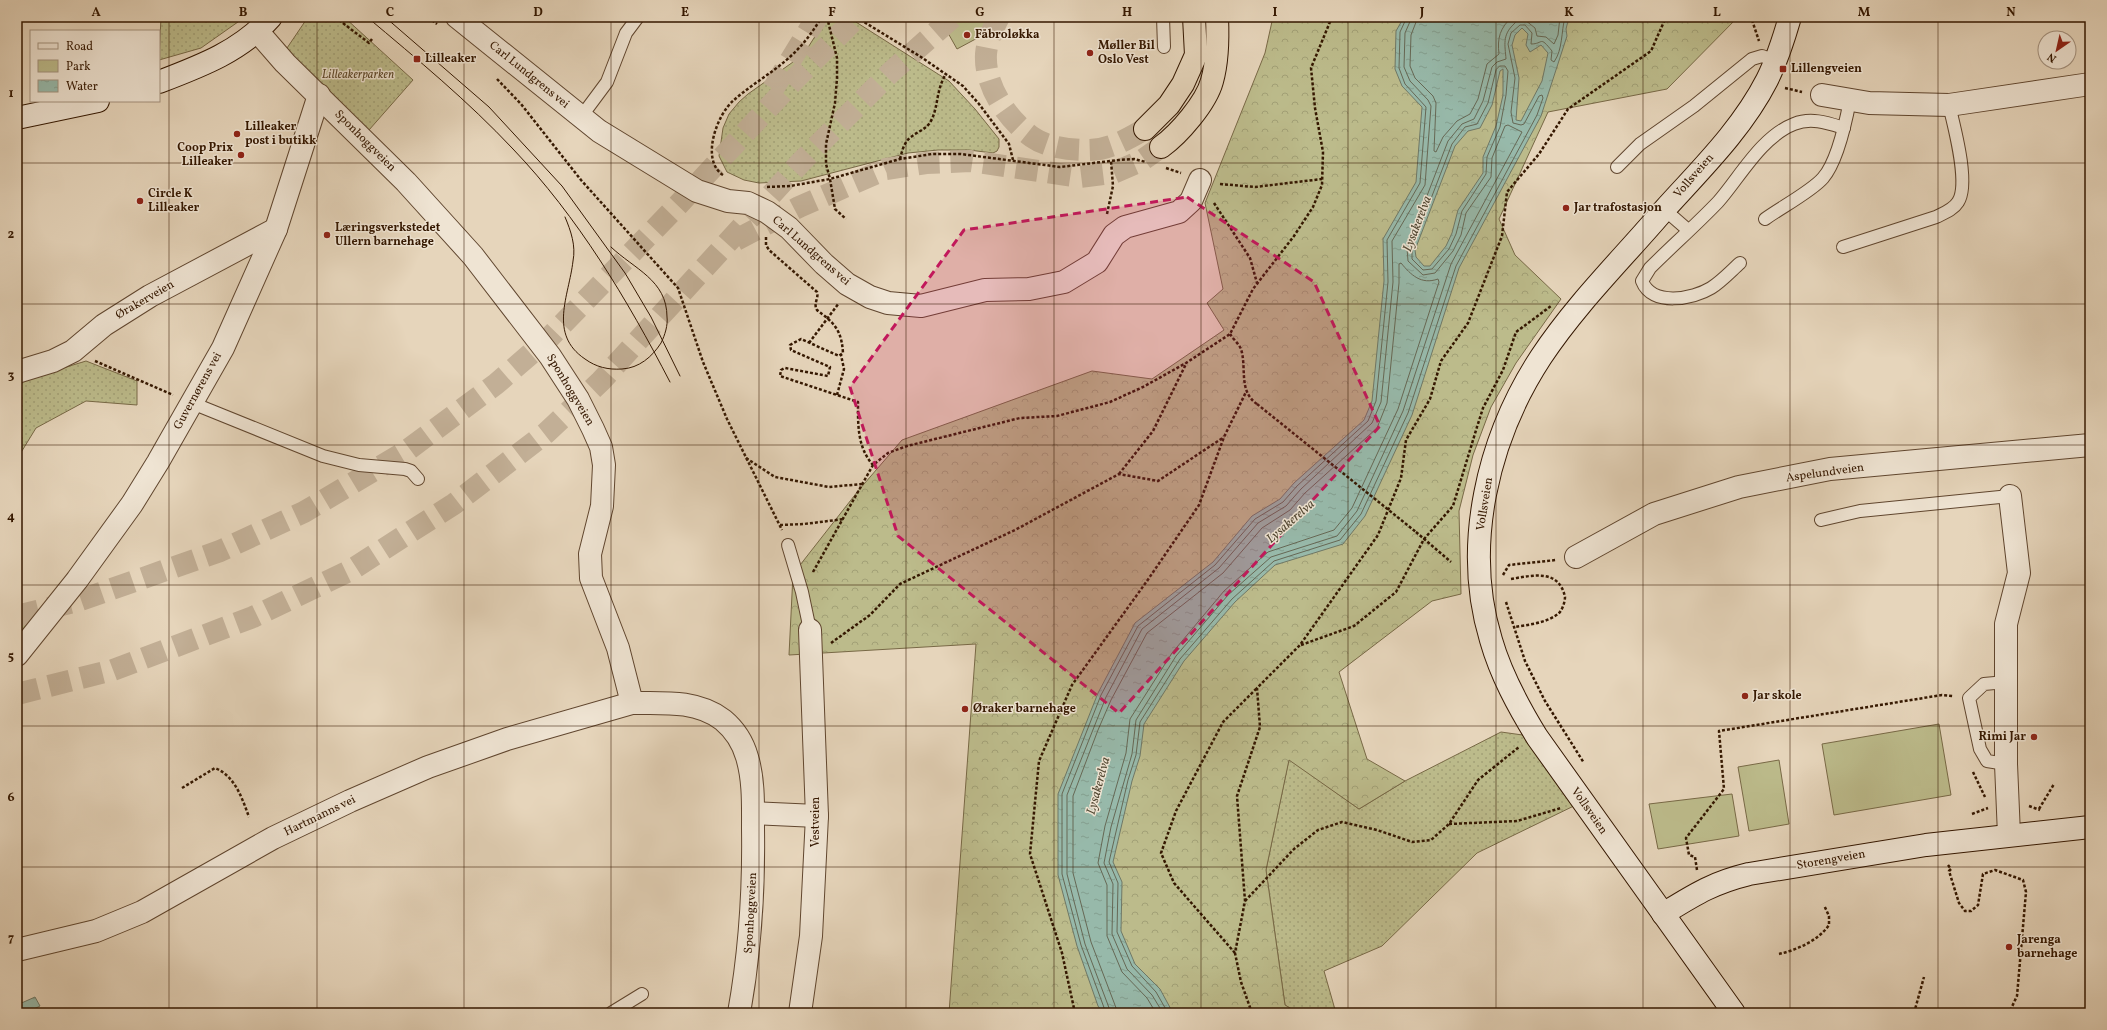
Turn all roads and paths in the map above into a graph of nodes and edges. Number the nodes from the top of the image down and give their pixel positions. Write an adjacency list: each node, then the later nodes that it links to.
1 (335, 17): 16 (path)
2 (428, 17): 14 (path)
3 (638, 17): 29 (lane)
4 (822, 17): 40 (path)
5 (827, 17): 38 (path)
6 (856, 17): 19 (path)
7 (1163, 17): 17 (lane)
8 (1194, 17): 32 (highway)
9 (1217, 17): 34 (highway)
10 (1332, 17): 39 (path)
11 (1666, 17): 87 (path)
12 (1748, 17): 18 (path)
13 (1790, 17): 18 (street, Vollsveien)
14 (448, 22): 29 (street, Carl Lundgrens vei)
15 (265, 24): 22 (street); 24 (street, Sponhoggveien)
16 (372, 39)
17 (1164, 47)
18 (1769, 58): 21 (street, Vollsveien); 37 (lane)
19 (946, 74): 33 (path); 35 (path)
20 (493, 75): 67 (path)
21 (1767, 80): 25 (path); 43 (street, Vollsveien)
22 (160, 82)
23 (2089, 86): 28 (street)
24 (319, 95): 47 (street, Guvernørens vei); 92 (street, Sponhoggveien)
25 (1822, 95): 26 (street)
26 (1850, 100): 28 (street); 31 (lane)
27 (93, 102): 30 (street)
28 (1949, 105): 50 (lane)
29 (580, 117): 44 (street, Carl Lundgrens vei)
30 (17, 118)
31 (1844, 128): 46 (lane); 48 (lane)
32 (1145, 129)
33 (900, 159): 35 (path); 38 (path)
34 (1158, 159): 36 (path); 41 (path)
35 (1013, 160): 36 (path)
36 (1111, 161): 49 (path)
37 (1617, 167)
38 (830, 179): 42 (path); 45 (path)
39 (1322, 179): 41 (path); 52 (path)
40 (729, 180)
41 (1200, 180): 49 (street); 52 (path)
42 (759, 188)
43 (1665, 210): 48 (lane); 53 (street, Vollsveien)
44 (767, 212): 49 (street, Carl Lundgrens vei); 55 (path)
45 (846, 219)
46 (1765, 219)
47 (276, 229): 58 (street, Ørakerveien); 64 (street, Guvernørens vei)
48 (1688, 230): 51 (lane)
49 (1118, 231)
50 (1843, 247)
51 (1740, 263)
52 (1257, 283): 56 (path)
53 (1581, 305): 76 (path); 93 (street, Vollsveien)
54 (833, 311): 55 (path)
55 (828, 318): 57 (path); 59 (path)
56 (1230, 334): 60 (path); 62 (path)
57 (809, 343): 59 (path); 63 (path)
58 (73, 351): 61 (street, Ørakerveien); 64 (path)
59 (842, 355): 63 (path)
60 (1186, 363): 68 (path); 69 (path)
61 (17, 372)
62 (1246, 392): 65 (path); 76 (path, bridge)
63 (837, 395): 68 (path)
64 (192, 403): 70 (lane); 88 (street, Guvernørens vei)
65 (1224, 437): 69 (path); 121 (path)
66 (2090, 445): 78 (street, Aspelundveien)
67 (745, 457): 71 (path); 75 (path)
68 (873, 465): 71 (path)
69 (1119, 474): 86 (path)
70 (418, 479)
71 (863, 484): 73 (path)
72 (2010, 496): 74 (lane); 89 (street)
73 (844, 519): 75 (path); 82 (path)
74 (1821, 520)
75 (780, 525): 77 (path)
76 (1424, 539): 79 (path); 87 (path)
77 (788, 545): 82 (lane)
78 (1576, 557): 80 (path)
79 (1451, 562)
80 (1503, 579)
81 (1512, 579): 84 (path)
82 (802, 592): 85 (lane)
83 (1505, 598): 84 (path)
84 (1514, 627): 95 (path)
85 (810, 630): 103 (street, Vestveien)
86 (831, 643)
87 (1300, 645): 90 (path)
88 (17, 655)
89 (2006, 682): 91 (lane); 94 (street)
90 (1257, 688): 110 (path); 114 (path)
91 (1969, 698): 94 (lane); 109 (path)
92 (632, 704): 102 (street, Sponhoggveien); 113 (street, Hartmanns vei)
93 (1537, 737): 99 (street, Vollsveien); 105 (path)
94 (2006, 764): 107 (street)
95 (1587, 767)
96 (1973, 771): 100 (path)
97 (2054, 784): 101 (path)
98 (182, 788): 104 (path)
99 (1582, 802): 105 (path); 112 (street, Vollsveien)
100 (1989, 802)
101 (2039, 809)
102 (753, 813): 103 (street); 119 (street, Sponhoggveien)
103 (817, 816): 120 (street, Vestveien)
104 (249, 817)
105 (1449, 824): 110 (path)
106 (2090, 827): 107 (street, Storengveien)
107 (2009, 834): 112 (street, Storengveien)
108 (1946, 863): 125 (path)
109 (1697, 872)
110 (1245, 901): 114 (path)
111 (1824, 905): 115 (path)
112 (1663, 914): 123 (street, Vollsveien)
113 (18, 944)
114 (1235, 953): 122 (path)
115 (1779, 954)
116 (1924, 977): 124 (path)
117 (642, 994): 118 (lane)
118 (611, 1013)
119 (739, 1013)
120 (800, 1013)
121 (1075, 1013)
122 (1252, 1013)
123 (1734, 1013)
124 (1914, 1013)
125 (2009, 1013)

